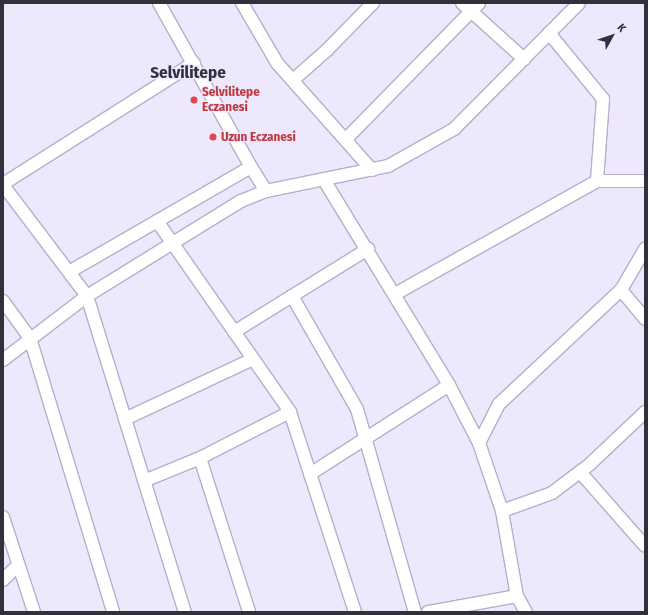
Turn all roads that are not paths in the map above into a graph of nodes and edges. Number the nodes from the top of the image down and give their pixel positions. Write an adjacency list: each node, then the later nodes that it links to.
1 (159, 3): 8 (street)
2 (242, 3): 9 (street)
3 (580, 3): 6 (street)
4 (366, 5): 9 (street)
5 (470, 6): 7 (street); 10 (street)
6 (549, 33): 7 (street); 14 (street)
7 (524, 59): 12 (street)
8 (194, 63): 11 (street); 16 (street)
9 (293, 80): 10 (street)
10 (346, 139): 12 (street)
11 (250, 167): 17 (street); 18 (street)
12 (372, 170): 13 (street)
13 (324, 180): 17 (street); 20 (street)
14 (597, 181): 15 (street); 24 (street)
15 (645, 182)
16 (3, 185): 22 (street)
17 (266, 191): 19 (street)
18 (156, 221): 19 (street); 22 (street)
19 (172, 244): 25 (street); 29 (street)
20 (368, 249): 24 (street); 26 (street)
21 (645, 249): 23 (street)
22 (69, 272): 25 (street)
23 (621, 290): 28 (street); 38 (street)
24 (395, 294): 33 (street)
25 (87, 296): 30 (street); 36 (street)
26 (292, 296): 29 (street); 37 (street)
27 (3, 301): 30 (street)
28 (645, 319)
29 (234, 332): 32 (street)
30 (30, 338): 31 (street); 50 (street)
31 (3, 360)
32 (253, 360): 34 (street); 36 (street)
33 (449, 385): 37 (street); 38 (street)
34 (290, 412): 39 (street); 41 (street)
35 (645, 412): 40 (street)
36 (125, 419): 42 (street)
37 (365, 439): 41 (street); 54 (street)
38 (478, 443): 43 (street)
39 (200, 458): 42 (street); 52 (street)
40 (580, 472): 43 (street); 45 (street)
41 (310, 474): 53 (street)
42 (144, 482): 51 (street)
43 (502, 511): 48 (street)
44 (3, 517): 46 (street)
45 (645, 546)
46 (18, 565): 47 (street); 49 (street)
47 (3, 580)
48 (517, 596): 55 (street); 56 (street)
49 (34, 612)
50 (113, 612)
51 (185, 612)
52 (249, 612)
53 (355, 612)
54 (415, 612)
55 (428, 612)
56 (526, 612)

